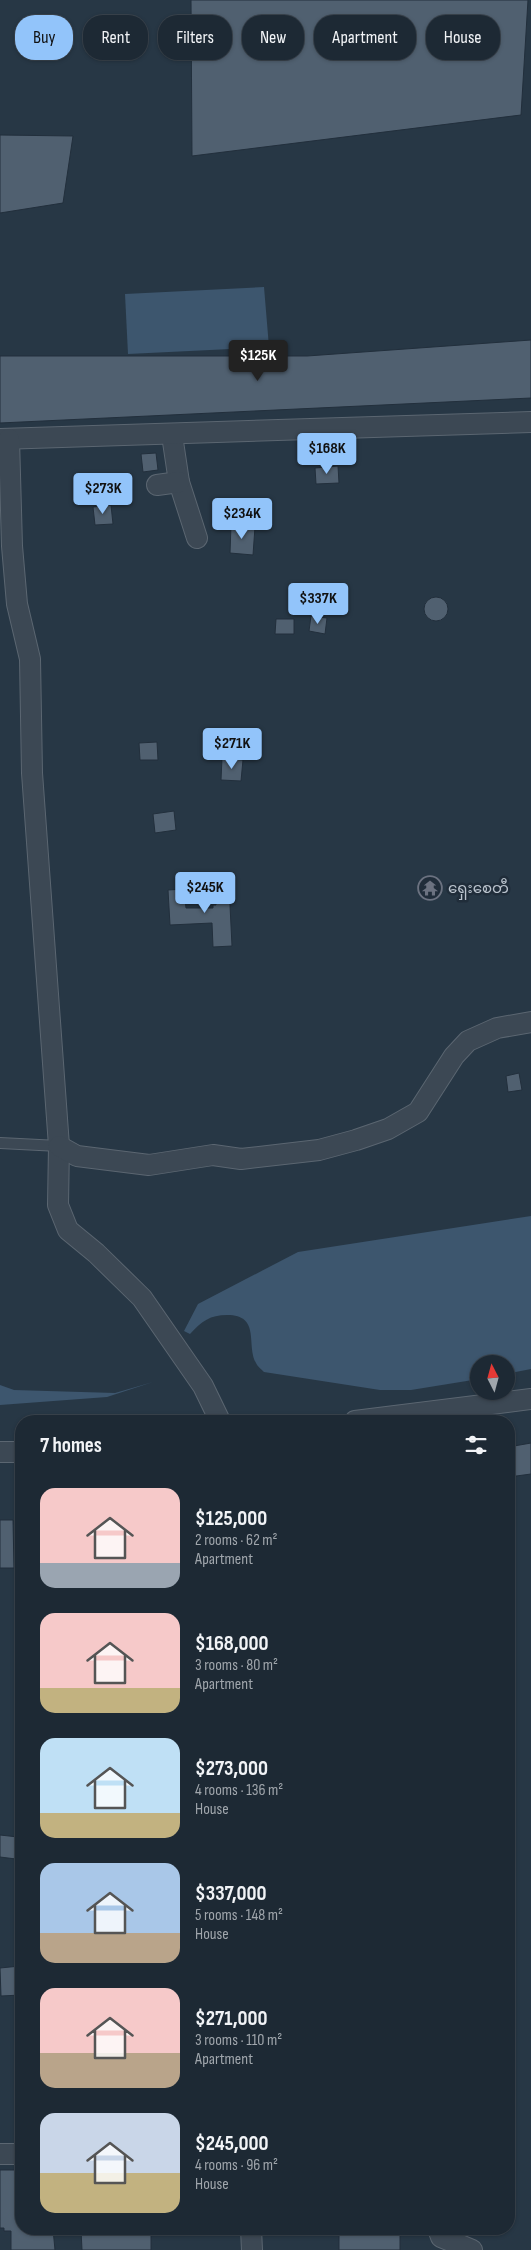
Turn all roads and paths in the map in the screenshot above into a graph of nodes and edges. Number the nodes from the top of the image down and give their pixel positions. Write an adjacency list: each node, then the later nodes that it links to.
1 (531, 422): 2 (street)
2 (172, 435): 3 (street); 4 (street)
3 (4, 439): 9 (street)
4 (179, 482): 5 (street); 6 (street)
5 (157, 485)
6 (197, 538)
7 (531, 1022): 9 (street)
8 (0, 1142): 9 (lane)
9 (59, 1146): 11 (street)
10 (531, 1398): 12 (street)
11 (217, 1415)
12 (401, 1415)
13 (0, 1452): 14 (street)
14 (15, 1452)
15 (0, 2154): 16 (street)
16 (15, 2154)
17 (251, 2235): 19 (street)
18 (440, 2235): 20 (street)
19 (252, 2250)
20 (472, 2250)

